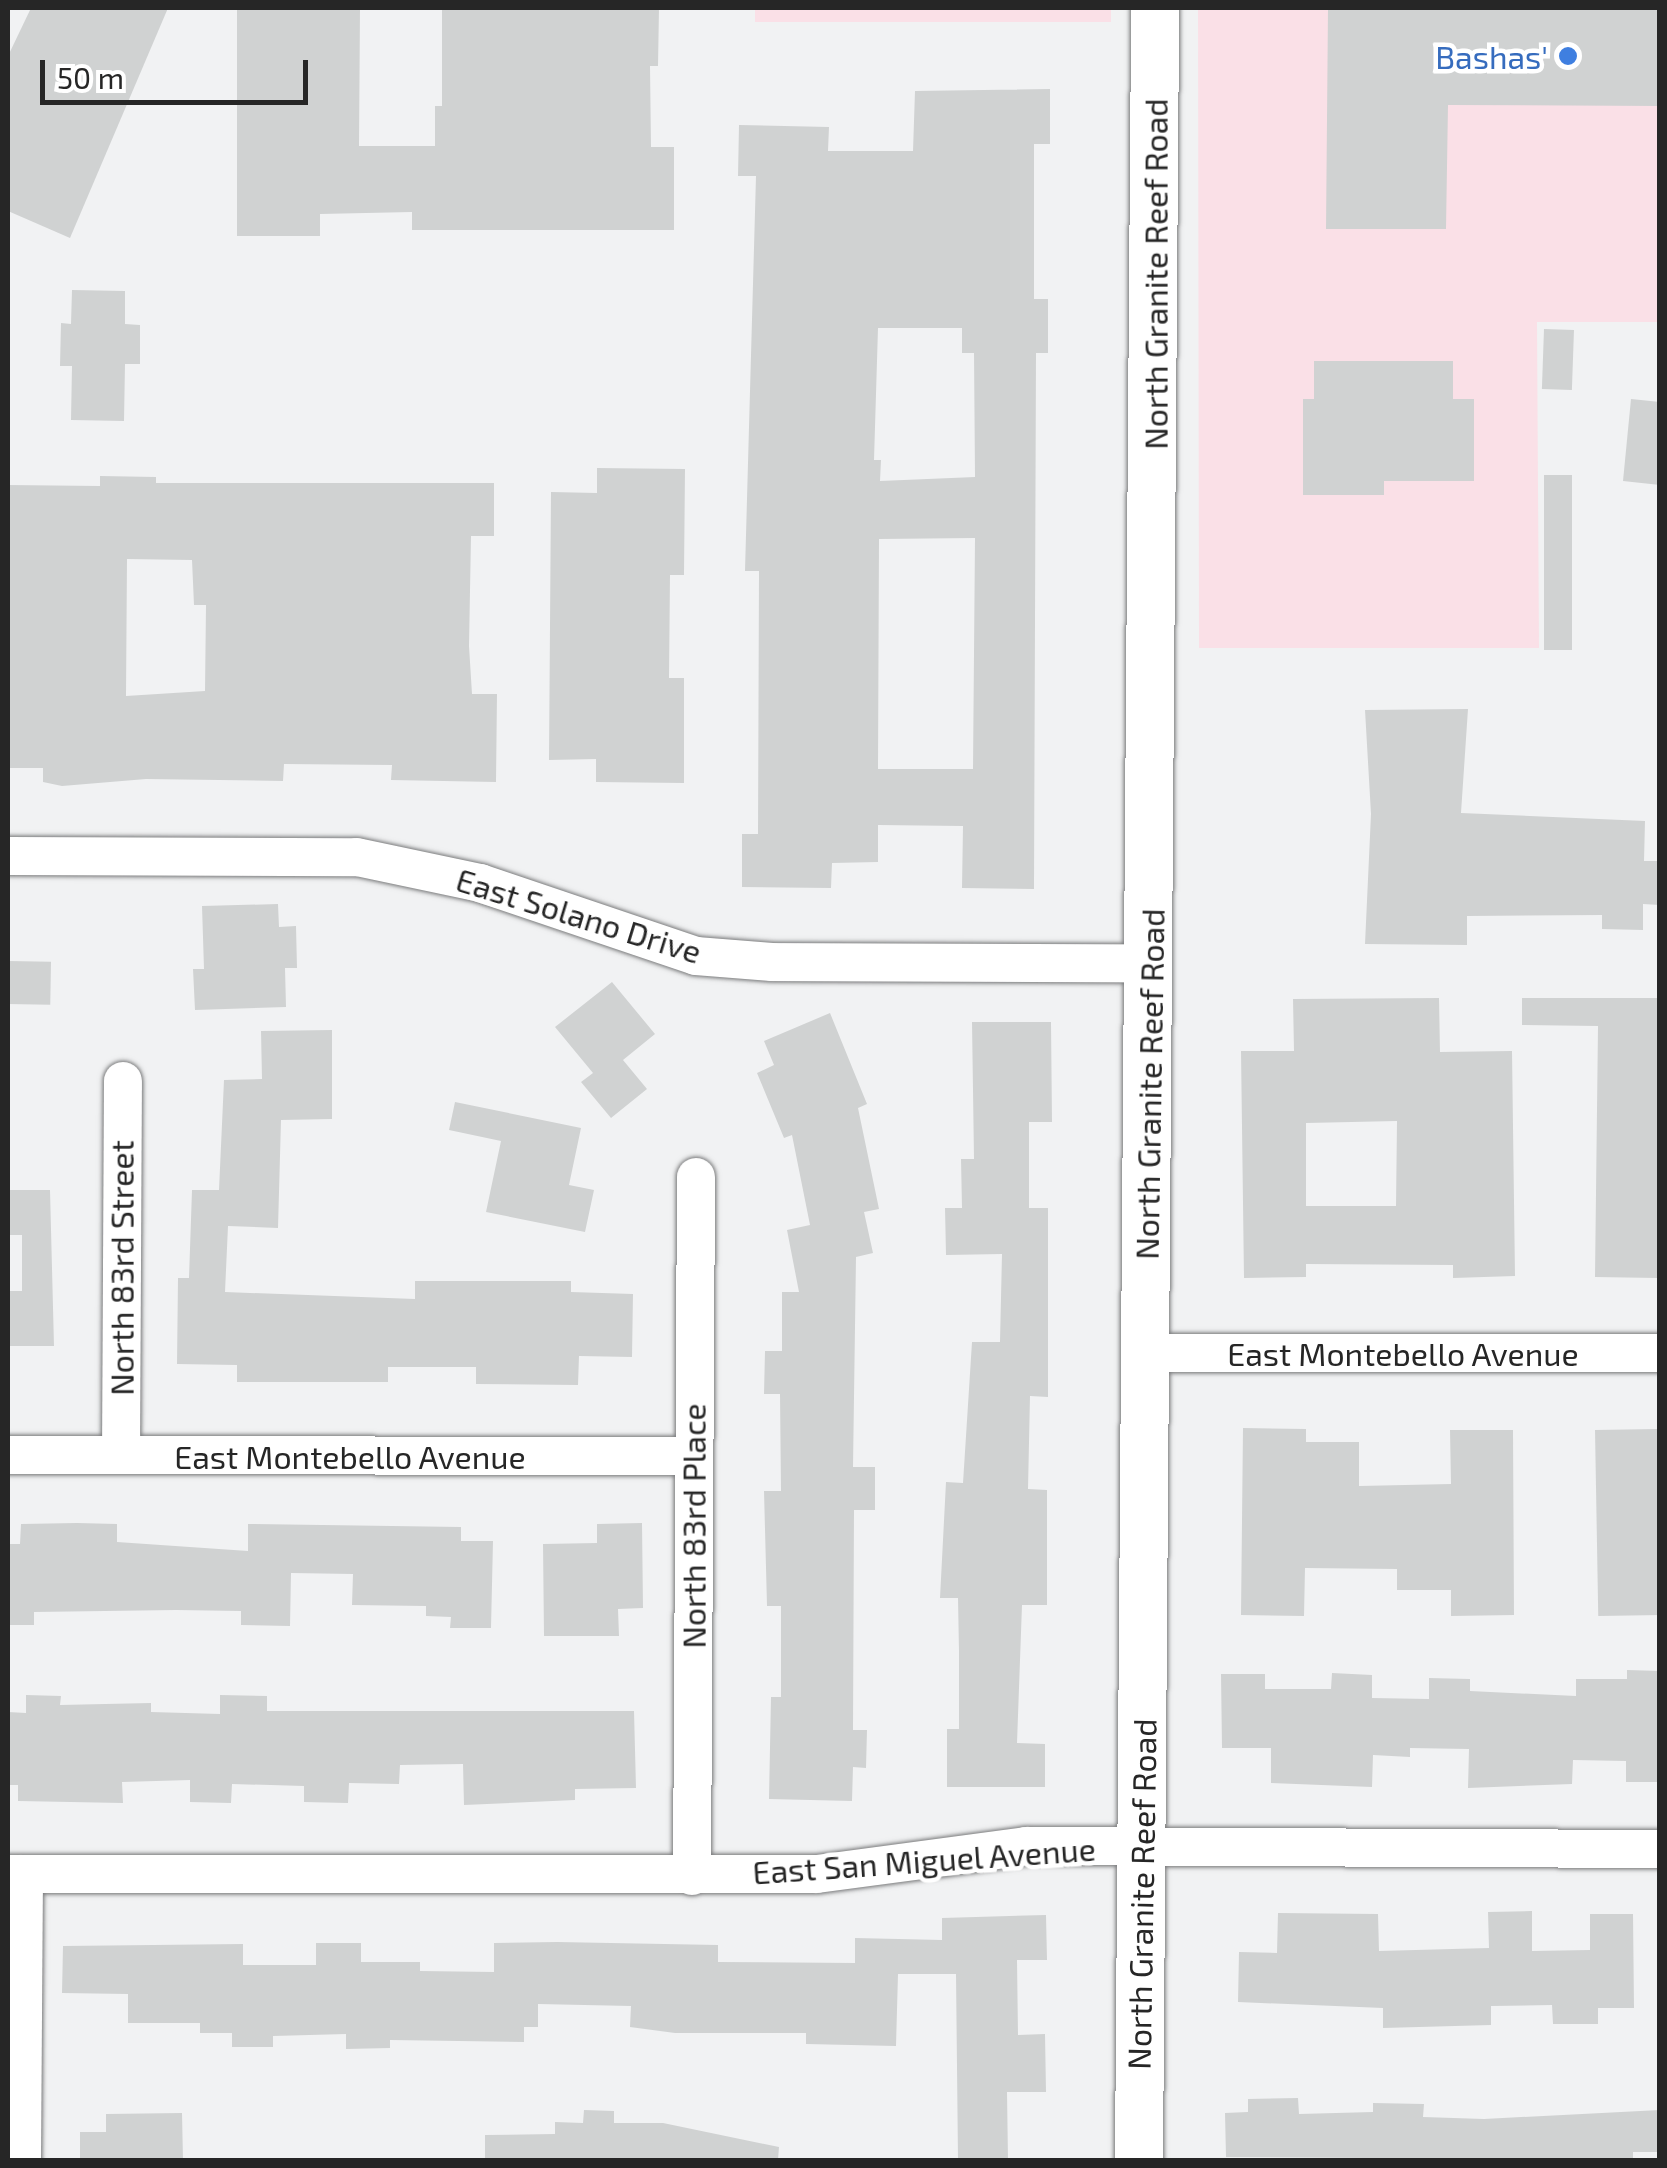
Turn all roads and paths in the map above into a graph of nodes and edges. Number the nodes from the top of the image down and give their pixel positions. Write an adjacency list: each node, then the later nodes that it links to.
1 (1155, 8): 3 (street, North Granite Reef Road)
2 (8, 856): 3 (street, East Solano Drive)
3 (1151, 964): 6 (street, North Granite Reef Road)
4 (122, 1082): 9 (street, North 83rd Street)
5 (696, 1178): 10 (street, North 83rd Place)
6 (1146, 1353): 7 (street, East Montebello Avenue); 11 (street, North Granite Reef Road)
7 (1660, 1353)
8 (8, 1455): 9 (street, East Montebello Avenue)
9 (120, 1456): 10 (street, East Montebello Avenue)
10 (692, 1456): 14 (street, North 83rd Place)
11 (1142, 1846): 12 (street, East San Miguel Avenue); 14 (street, East San Miguel Avenue); 16 (street, North Granite Reef Road)
12 (1660, 1849)
13 (16, 1874): 14 (street, East San Miguel Avenue); 15 (street)
14 (692, 1876)
15 (22, 2160)
16 (1139, 2160)

